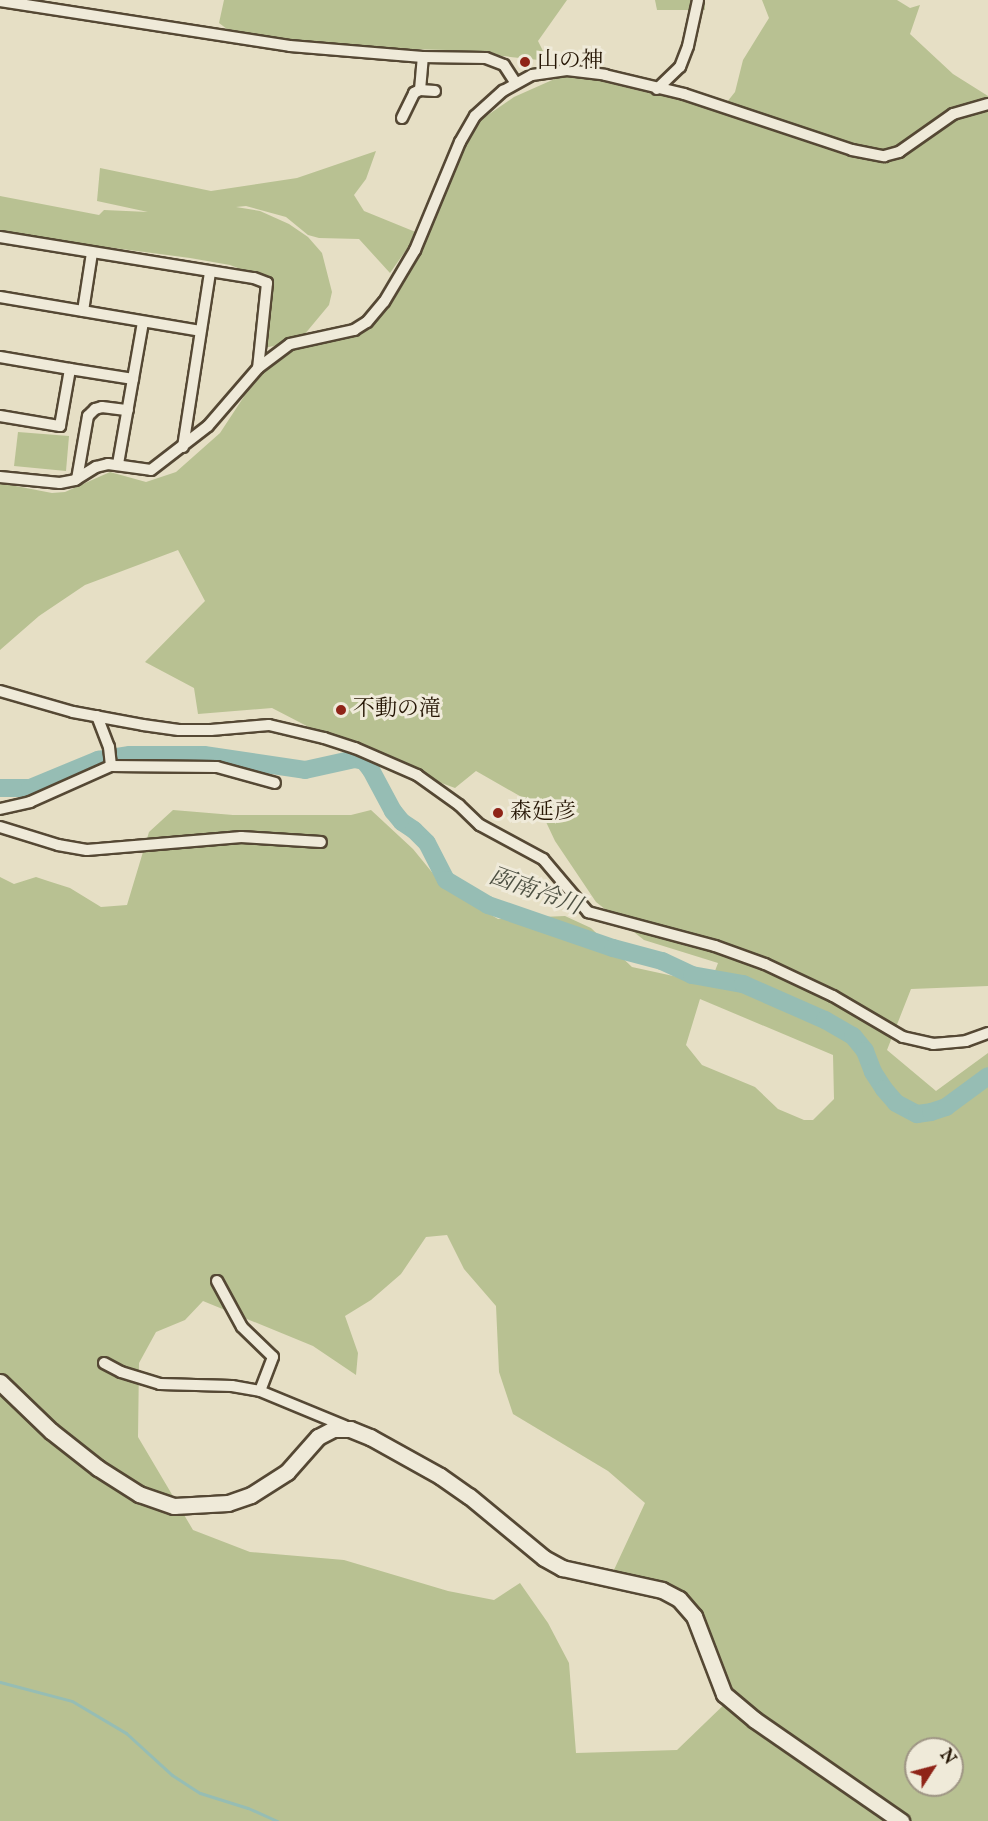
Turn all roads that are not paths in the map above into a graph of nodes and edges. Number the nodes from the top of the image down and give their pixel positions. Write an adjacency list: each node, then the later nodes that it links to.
1 (698, 0): 5 (street)
2 (0, 1): 3 (street)
3 (423, 57): 4 (street); 6 (street)
4 (515, 82): 5 (street); 18 (street)
5 (657, 89): 8 (street)
6 (420, 90): 7 (street); 9 (street)
7 (435, 91)
8 (988, 105)
9 (402, 118)
10 (0, 237): 11 (street)
11 (92, 253): 12 (street); 14 (street)
12 (210, 273): 16 (street); 18 (street)
13 (0, 297): 14 (street)
14 (83, 311): 15 (street)
15 (143, 322): 16 (street); 20 (street)
16 (200, 331): 23 (street)
17 (0, 357): 19 (street)
18 (258, 368): 23 (street)
19 (70, 369): 20 (street); 22 (street)
20 (133, 379): 21 (street)
21 (128, 410): 24 (street); 26 (street)
22 (0, 416)
23 (183, 447): 24 (street)
24 (118, 464): 26 (street)
25 (0, 477): 26 (street)
26 (77, 479)
27 (0, 691): 28 (street)
28 (97, 716): 29 (street); 34 (street)
29 (111, 766): 30 (street); 31 (street)
30 (275, 783)
31 (0, 809)
32 (0, 827): 33 (street)
33 (321, 842)
34 (988, 1033)
35 (217, 1281): 38 (street)
36 (104, 1363): 38 (street)
37 (0, 1382): 39 (street)
38 (260, 1391): 39 (street)
39 (351, 1429): 40 (street)
40 (901, 1821)

